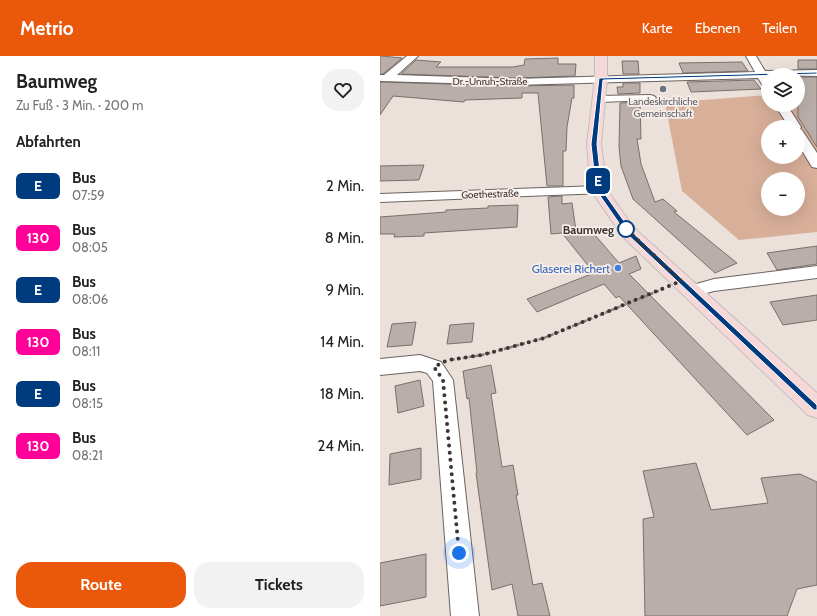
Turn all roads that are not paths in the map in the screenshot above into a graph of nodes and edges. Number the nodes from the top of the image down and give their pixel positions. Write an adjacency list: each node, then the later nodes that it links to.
1 (413, 56): 7 (street)
2 (601, 56): 8 (main road)
3 (750, 56): 6 (street)
4 (805, 73): 5 (street, Dr.-Unruh-Straße)
5 (817, 73)
6 (761, 74): 8 (street, Dr.-Unruh-Straße)
7 (383, 78): 8 (street, Dr.-Unruh-Straße)
8 (601, 79): 10 (main road)
9 (650, 98): 10 (street)
10 (599, 99): 13 (main road)
11 (805, 144): 12 (street)
12 (817, 164)
13 (599, 190): 14 (street, Goethestraße); 16 (main road)
14 (380, 198)
15 (817, 272): 16 (street)
16 (686, 286): 18 (main road)
17 (380, 367): 19 (street)
18 (817, 408)
19 (465, 616)

